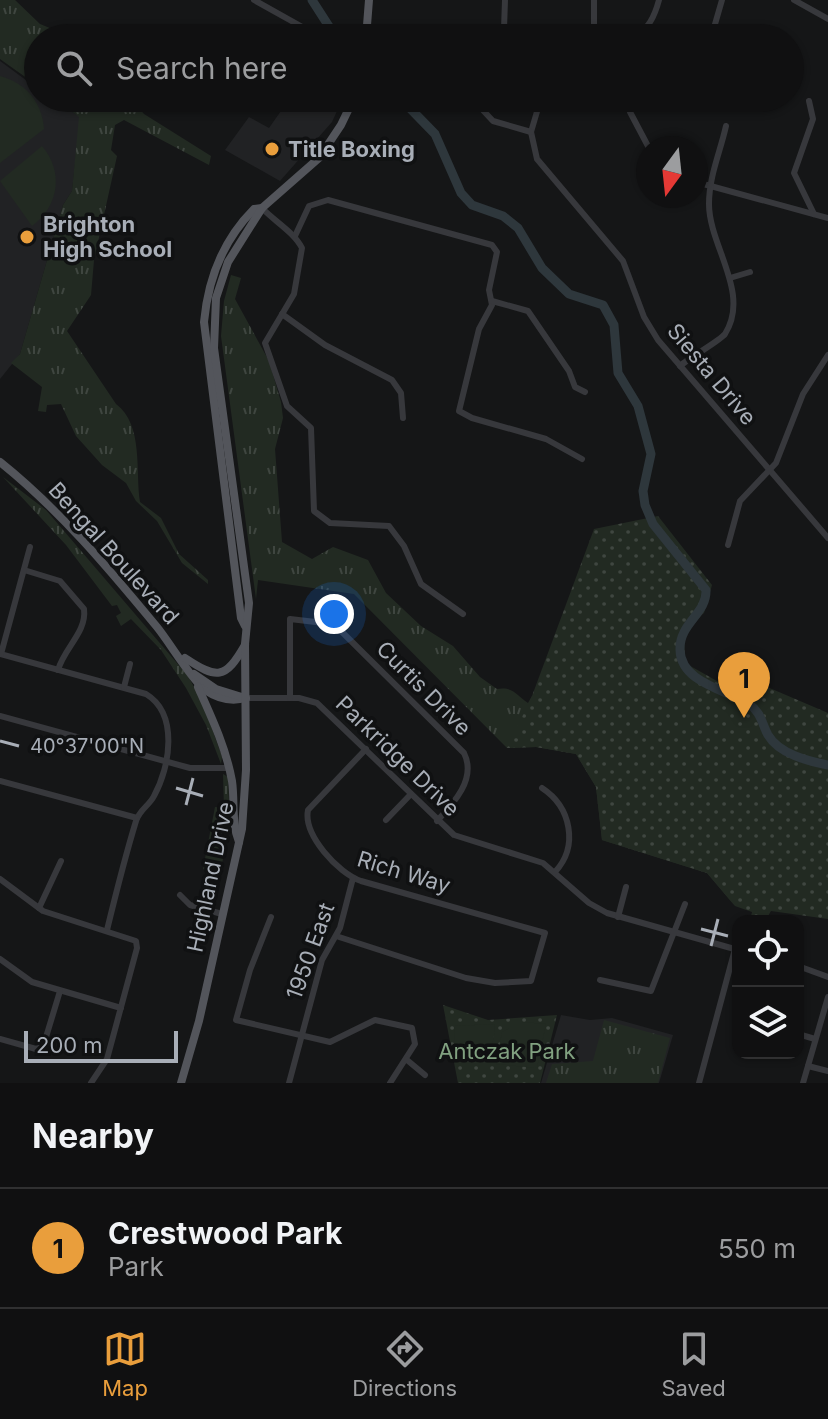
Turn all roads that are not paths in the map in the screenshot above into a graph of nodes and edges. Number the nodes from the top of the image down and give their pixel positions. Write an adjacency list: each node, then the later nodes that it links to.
1 (254, 0): 9 (street)
2 (369, 0): 10 (main road)
3 (505, 0): 11 (street)
4 (594, 0): 12 (street)
5 (659, 0): 13 (street)
6 (722, 0): 14 (street)
7 (794, 0): 8 (street)
8 (828, 19)
9 (297, 24)
10 (367, 24)
11 (504, 24)
12 (594, 24)
13 (649, 24)
14 (715, 24)
15 (809, 101): 25 (street)
16 (347, 112): 24 (main road, Highland Drive)
17 (485, 112): 21 (street)
18 (537, 112): 21 (street)
19 (630, 112): 22 (street)
20 (726, 126): 23 (street)
21 (531, 132): 33 (street, Siesta Drive)
22 (643, 136)
23 (709, 185): 25 (street); 29 (street)
24 (262, 208): 27 (street); 44 (main road, Highland Drive)
25 (814, 214): 26 (street)
26 (828, 218)
27 (295, 236): 30 (street); 31 (street)
28 (750, 272): 29 (street)
29 (730, 278): 33 (street)
30 (492, 301): 34 (street); 36 (street)
31 (282, 314): 35 (street); 43 (street)
32 (828, 355): 38 (street)
33 (680, 366): 38 (street, Siesta Drive)
34 (585, 392)
35 (403, 418)
36 (582, 459)
37 (2, 466): 46 (main road, Bengal Boulevard)
38 (770, 470): 39 (street, Siesta Drive); 40 (street)
39 (828, 538)
40 (728, 545)
41 (30, 547): 42 (street)
42 (24, 570): 45 (street); 48 (street)
43 (463, 614)
44 (245, 644): 46 (main road); 51 (main road, Highland Drive)
45 (1, 654): 48 (street)
46 (179, 655): 49 (main road, Bengal Boulevard)
47 (130, 664): 50 (street)
48 (58, 670): 50 (street)
49 (194, 677): 51 (main road, Bengal Boulevard); 56 (main road)
50 (124, 687): 55 (street)
51 (246, 698): 52 (street, Parkridge Drive); 63 (main road, Highland Drive)
52 (290, 698): 54 (street, Parkridge Drive); 62 (street, Curtis Drive)
53 (0, 716): 55 (street)
54 (366, 749): 59 (street, Parkridge Drive); 66 (street, Rich Way)
55 (164, 761): 56 (street); 60 (street)
56 (229, 768): 63 (main road)
57 (0, 781): 60 (street)
58 (542, 788): 65 (street)
59 (411, 794): 61 (street); 62 (street, Parkridge Drive)
60 (137, 818): 75 (street)
61 (386, 820)
62 (437, 821): 65 (street, Parkridge Drive)
63 (239, 843): 72 (main road, Highland Drive)
64 (61, 861): 71 (street)
65 (555, 872): 74 (street, Parkridge Drive)
66 (353, 878): 77 (street, 1950 East); 77 (street, Rich Way)
67 (0, 879): 71 (street)
68 (626, 887): 74 (street)
69 (180, 895): 72 (street)
70 (685, 904): 76 (street)
71 (39, 908): 75 (street)
72 (222, 914): 96 (main road, Highland Drive)
73 (271, 917): 87 (street)
74 (618, 917): 76 (street, Parkridge Drive)
75 (107, 930): 86 (street)
76 (676, 933): 78 (street, Parkridge Drive); 83 (street)
77 (336, 936): 87 (street, 1950 East)
78 (732, 949)
79 (0, 959): 84 (street)
80 (732, 968): 99 (street)
81 (804, 968): 82 (street)
82 (828, 977)
83 (600, 980)
84 (60, 991): 86 (street); 89 (street)
85 (828, 997): 90 (street)
86 (121, 1008): 95 (street)
87 (301, 1036): 91 (street); 97 (street, 1950 East)
88 (804, 1036): 90 (street)
89 (0, 1039)
90 (815, 1039): 92 (street)
91 (407, 1060): 94 (street); 98 (street)
92 (808, 1066): 93 (street); 100 (street)
93 (828, 1071)
94 (425, 1075)
95 (91, 1083)
96 (181, 1083)
97 (289, 1083)
98 (390, 1083)
99 (699, 1083)
100 (803, 1083)

